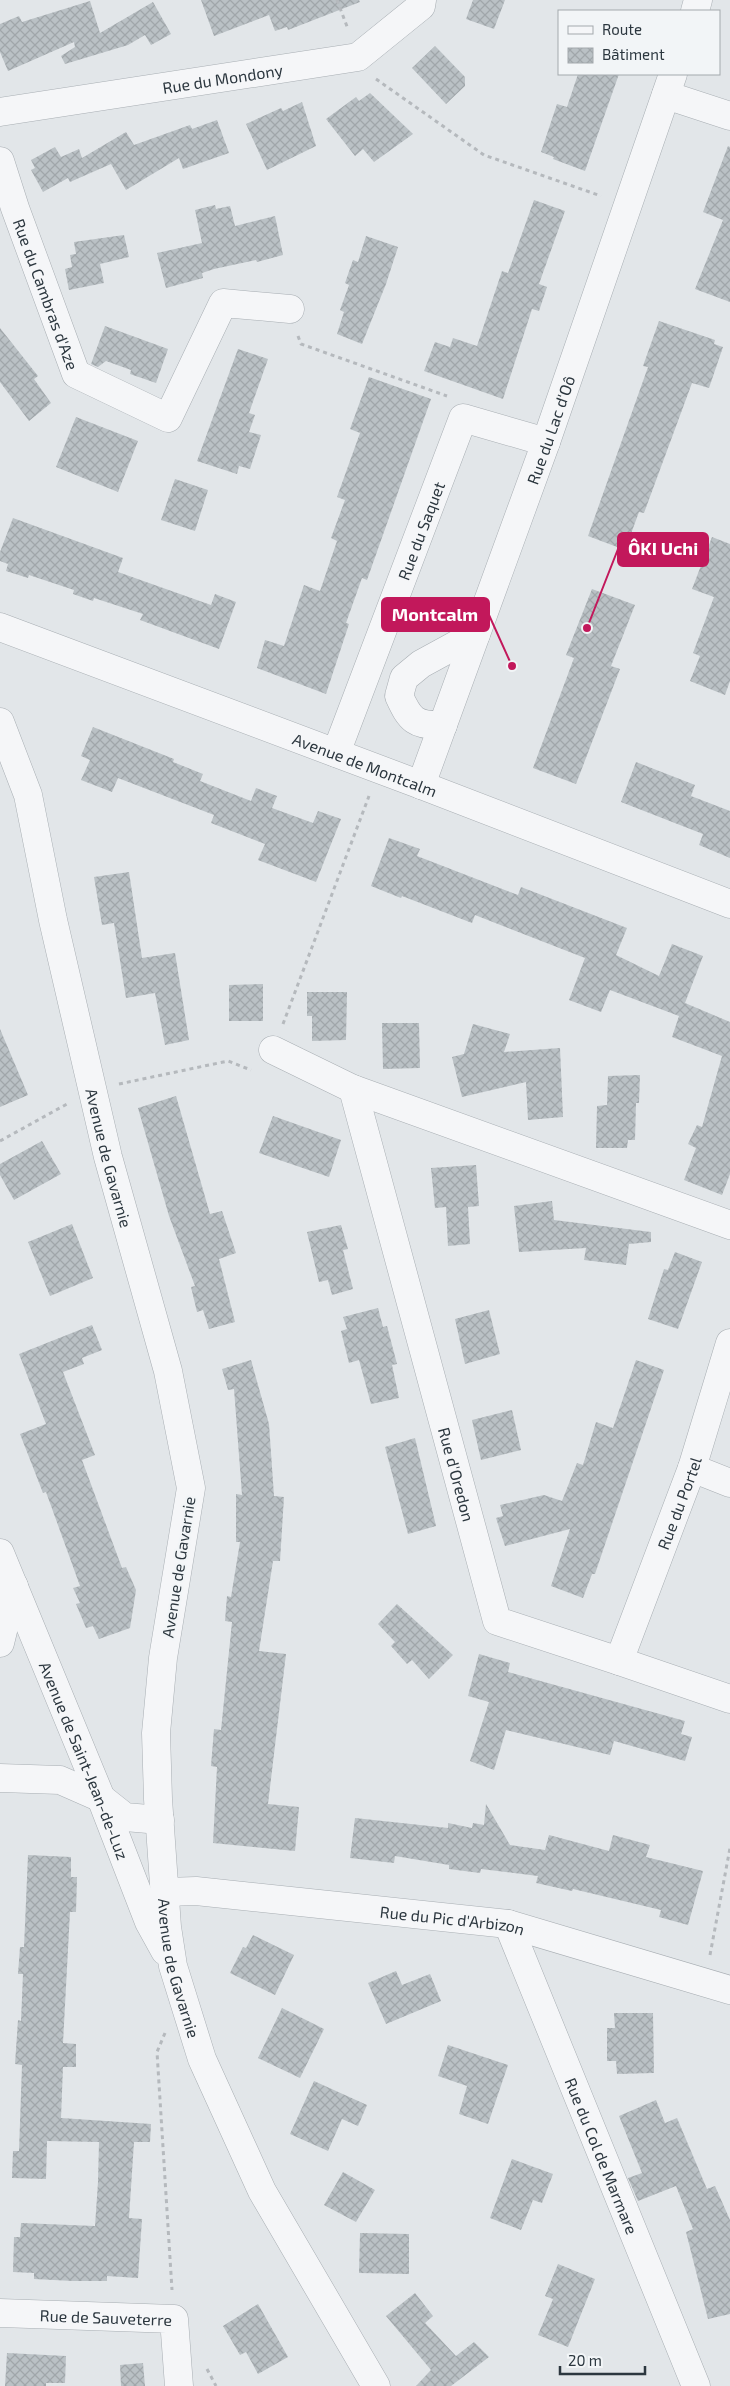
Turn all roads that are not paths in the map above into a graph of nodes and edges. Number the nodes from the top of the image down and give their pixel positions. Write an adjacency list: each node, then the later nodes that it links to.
1 (422, 0): 3 (street, Rue du Mondony)
2 (669, 85): 4 (street); 7 (street, Rue du Lac d'Oô)
3 (0, 112)
4 (730, 116)
5 (0, 161): 6 (street, Rue du Cambras d'Aze)
6 (290, 309)
7 (546, 442): 9 (street, Rue du Lac d'Oô); 12 (street, Rue du Saquet)
8 (0, 627): 12 (street, Avenue de Montcalm)
9 (476, 634): 11 (street, Rue du Lac d'Oô); 11 (street)
10 (0, 722): 28 (street, Avenue de Gavarnie)
11 (444, 725): 13 (street, Rue du Lac d'Oô)
12 (336, 753): 13 (street, Avenue de Montcalm)
13 (421, 785): 14 (street, Avenue de Montcalm)
14 (730, 904)
15 (273, 1050): 16 (street)
16 (353, 1089): 17 (street); 24 (street, Rue d'Oredon)
17 (730, 1225)
18 (730, 1343): 19 (street, Rue du Portel)
19 (692, 1468): 20 (street); 24 (street, Rue du Portel)
20 (730, 1483)
21 (0, 1553): 22 (street, Avenue de Saint-Jean-de-Luz)
22 (14, 1586): 23 (street); 27 (street, Avenue de Saint-Jean-de-Luz)
23 (0, 1645)
24 (619, 1661): 25 (street, Rue d'Oredon)
25 (730, 1699)
26 (0, 1778): 27 (street)
27 (101, 1798): 28 (street); 31 (street, Avenue de Saint-Jean-de-Luz)
28 (160, 1820): 29 (street, Avenue de Gavarnie)
29 (166, 1892): 30 (street, Rue du Pic d'Arbizon); 31 (street, Avenue de Gavarnie)
30 (508, 1924): 32 (street, Rue du Pic d'Arbizon); 36 (street, Rue du Col de Marmare)
31 (172, 1966): 35 (street, Avenue de Gavarnie)
32 (718, 1986)
33 (0, 2313): 34 (street, Rue de Sauveterre)
34 (179, 2386)
35 (376, 2386)
36 (696, 2386)

